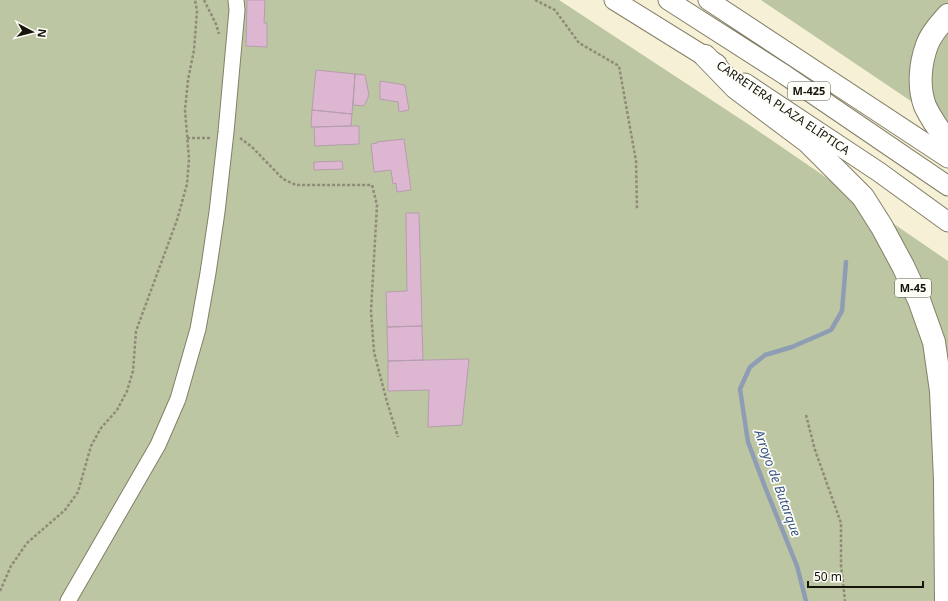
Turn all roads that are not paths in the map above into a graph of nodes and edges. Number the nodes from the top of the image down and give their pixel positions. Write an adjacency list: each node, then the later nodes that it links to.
1 (236, 0): 11 (lane)
2 (614, 0): 6 (main road, CARRETERA PLAZA ELÍPTICA / M-425)
3 (668, 0): 9 (main road, M-425)
4 (708, 0): 8 (main road)
5 (948, 15): 7 (highway)
6 (705, 56): 10 (main road, CARRETERA PLAZA ELÍPTICA / M-425); 12 (highway, M-45)
7 (948, 142)
8 (948, 158)
9 (948, 186)
10 (948, 222)
11 (68, 601)
12 (946, 601)

